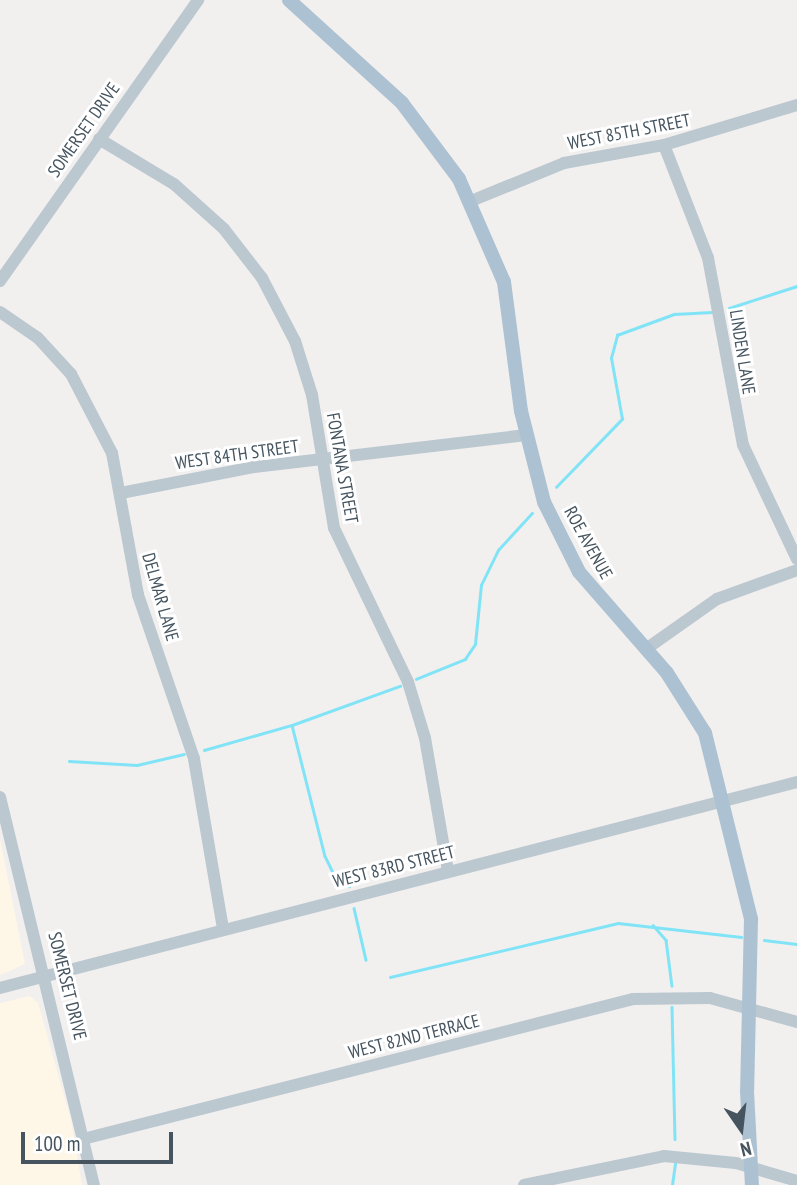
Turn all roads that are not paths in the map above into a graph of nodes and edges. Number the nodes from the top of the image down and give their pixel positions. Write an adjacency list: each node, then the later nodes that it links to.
1 (198, 0): 4 (street, SOMERSET DRIVE)
2 (289, 0): 6 (main road, ROE AVENUE)
3 (797, 105): 5 (street, WEST 85TH STREET)
4 (99, 139): 7 (street, SOMERSET DRIVE); 10 (street, FONTANA STREET)
5 (664, 145): 6 (street, WEST 85TH STREET); 12 (street, LINDEN LANE)
6 (471, 201): 9 (main road, ROE AVENUE)
7 (0, 281)
8 (0, 312): 11 (street, DELMAR LANE)
9 (526, 436): 10 (street, WEST 84TH STREET); 14 (main road, ROE AVENUE)
10 (321, 461): 11 (street, WEST 84TH STREET); 18 (street, FONTANA STREET)
11 (121, 493): 19 (street, DELMAR LANE)
12 (797, 559)
13 (797, 570): 14 (street)
14 (646, 649): 17 (main road, ROE AVENUE)
15 (797, 782): 17 (street, WEST 83RD STREET)
16 (0, 796): 20 (street, SOMERSET DRIVE)
17 (725, 799): 18 (street, WEST 83RD STREET); 22 (main road, ROE AVENUE)
18 (448, 871): 19 (street, WEST 83RD STREET)
19 (223, 929): 20 (street, WEST 83RD STREET)
20 (46, 976): 21 (street, WEST 83RD STREET); 24 (street, SOMERSET DRIVE)
21 (0, 988)
22 (751, 1007): 23 (street, WEST 82ND TERRACE); 24 (street, WEST 82ND TERRACE); 25 (main road, ROE AVENUE)
23 (797, 1022)
24 (87, 1138): 28 (street, SOMERSET DRIVE)
25 (749, 1166): 26 (street); 27 (street); 31 (main road, ROE AVENUE)
26 (581, 1170): 29 (street); 30 (street)
27 (792, 1182)
28 (94, 1185)
29 (524, 1185)
30 (583, 1185)
31 (752, 1185)

